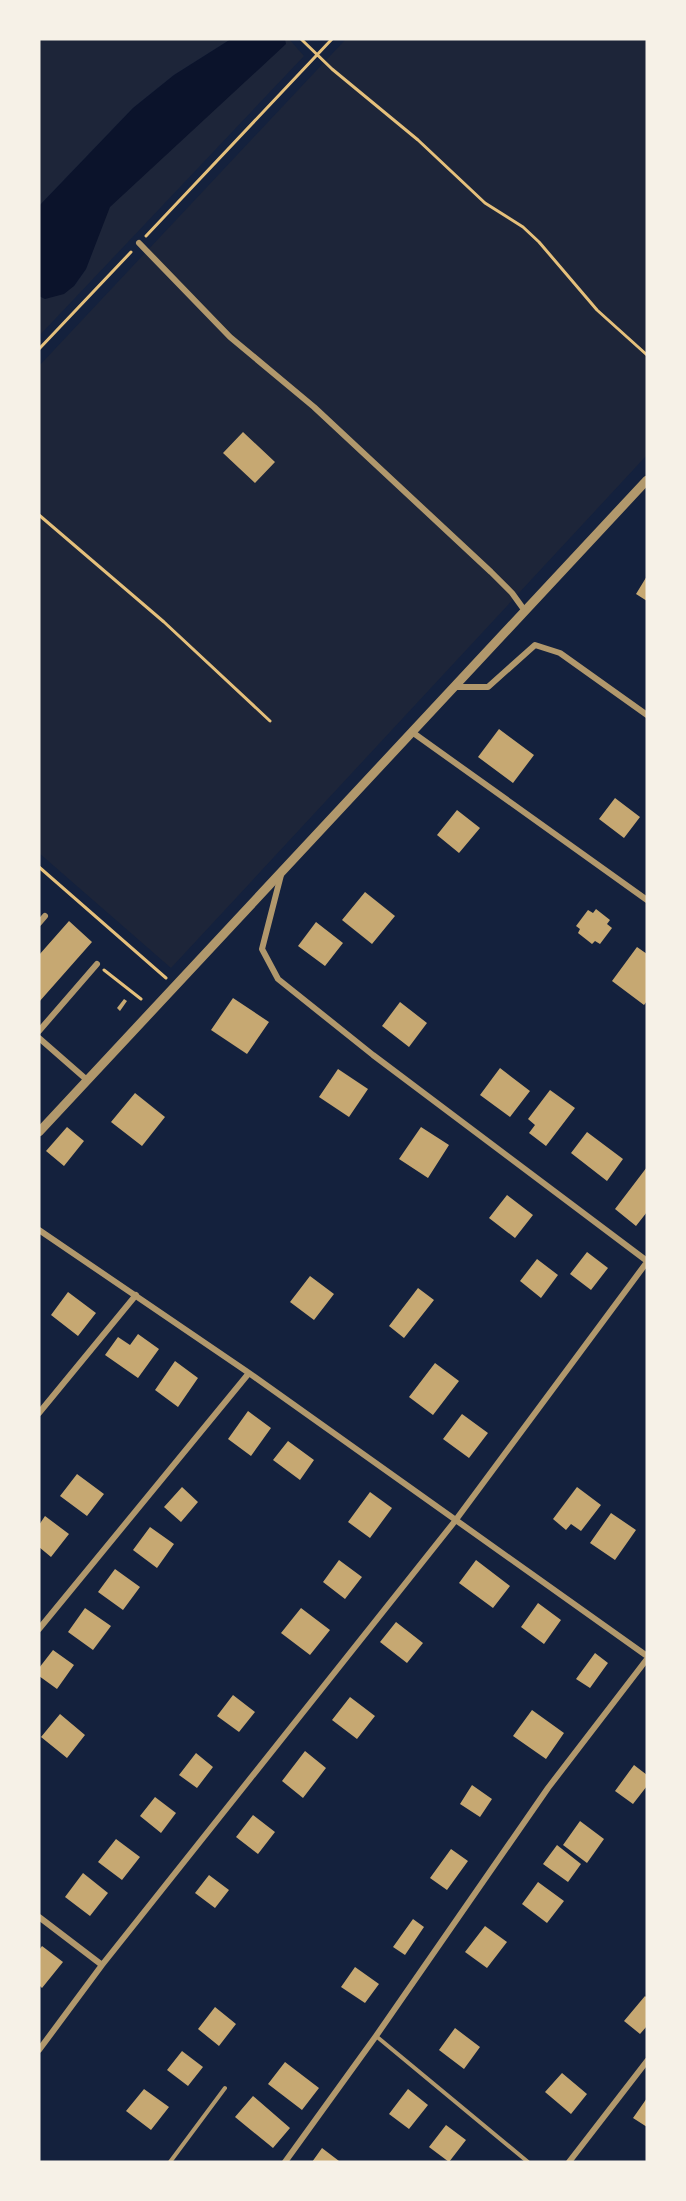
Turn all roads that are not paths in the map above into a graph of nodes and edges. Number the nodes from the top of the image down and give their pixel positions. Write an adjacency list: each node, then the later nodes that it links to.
1 (139, 243): 3 (street)
2 (647, 480): 3 (street)
3 (525, 611): 4 (street)
4 (454, 687): 5 (street); 6 (street)
5 (647, 715)
6 (412, 732): 7 (street); 8 (street)
7 (282, 871): 14 (street); 17 (street)
8 (647, 900)
9 (45, 916): 10 (street)
10 (39, 923)
11 (96, 964): 12 (street)
12 (39, 1031)
13 (39, 1038): 14 (street)
14 (87, 1080): 15 (street)
15 (39, 1132)
16 (39, 1230): 18 (street)
17 (647, 1262): 21 (street)
18 (136, 1295): 19 (street); 20 (street)
19 (249, 1373): 21 (street); 22 (street)
20 (39, 1413)
21 (455, 1521): 23 (street); 25 (street)
22 (39, 1629)
23 (647, 1657): 26 (street)
24 (39, 1917): 25 (street)
25 (102, 1965): 27 (street)
26 (376, 2036): 31 (street); 32 (lane)
27 (39, 2050)
28 (646, 2063): 33 (street)
29 (225, 2088): 30 (lane)
30 (170, 2162)
31 (285, 2162)
32 (528, 2162)
33 (569, 2162)

